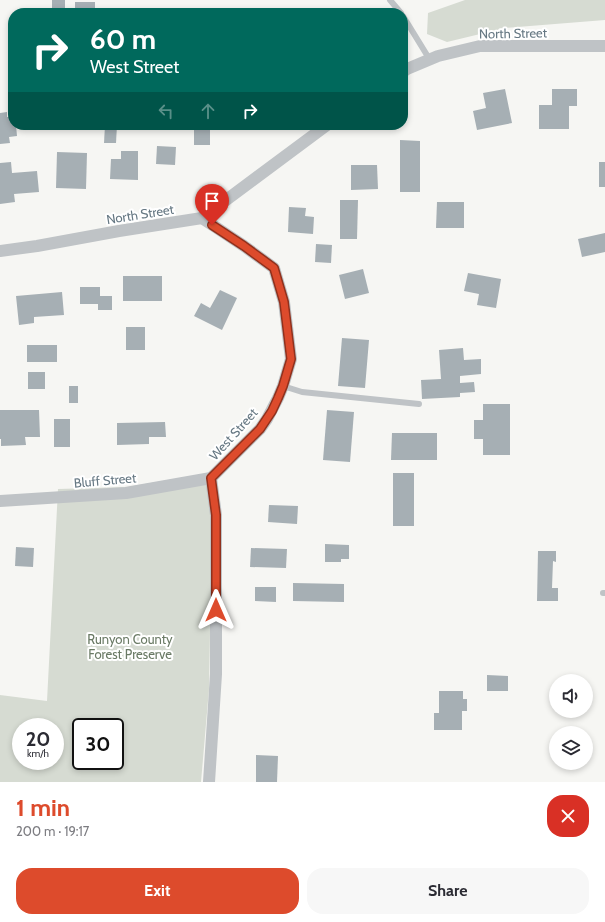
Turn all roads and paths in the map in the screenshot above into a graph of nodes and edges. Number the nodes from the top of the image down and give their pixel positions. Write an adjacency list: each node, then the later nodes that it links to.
1 (390, 0): 2 (lane)
2 (397, 8)
3 (408, 24): 5 (lane)
4 (605, 46): 5 (street, North Street)
5 (430, 60): 6 (street, North Street)
6 (408, 69)
7 (320, 130): 8 (street, North Street)
8 (202, 218): 9 (street, North Street); 10 (street, West Street)
9 (0, 251)
10 (283, 386): 11 (lane); 12 (street, West Street)
11 (419, 404)
12 (211, 478): 13 (street, Bluff Street); 14 (street, West Street)
13 (0, 501)
14 (209, 782)

